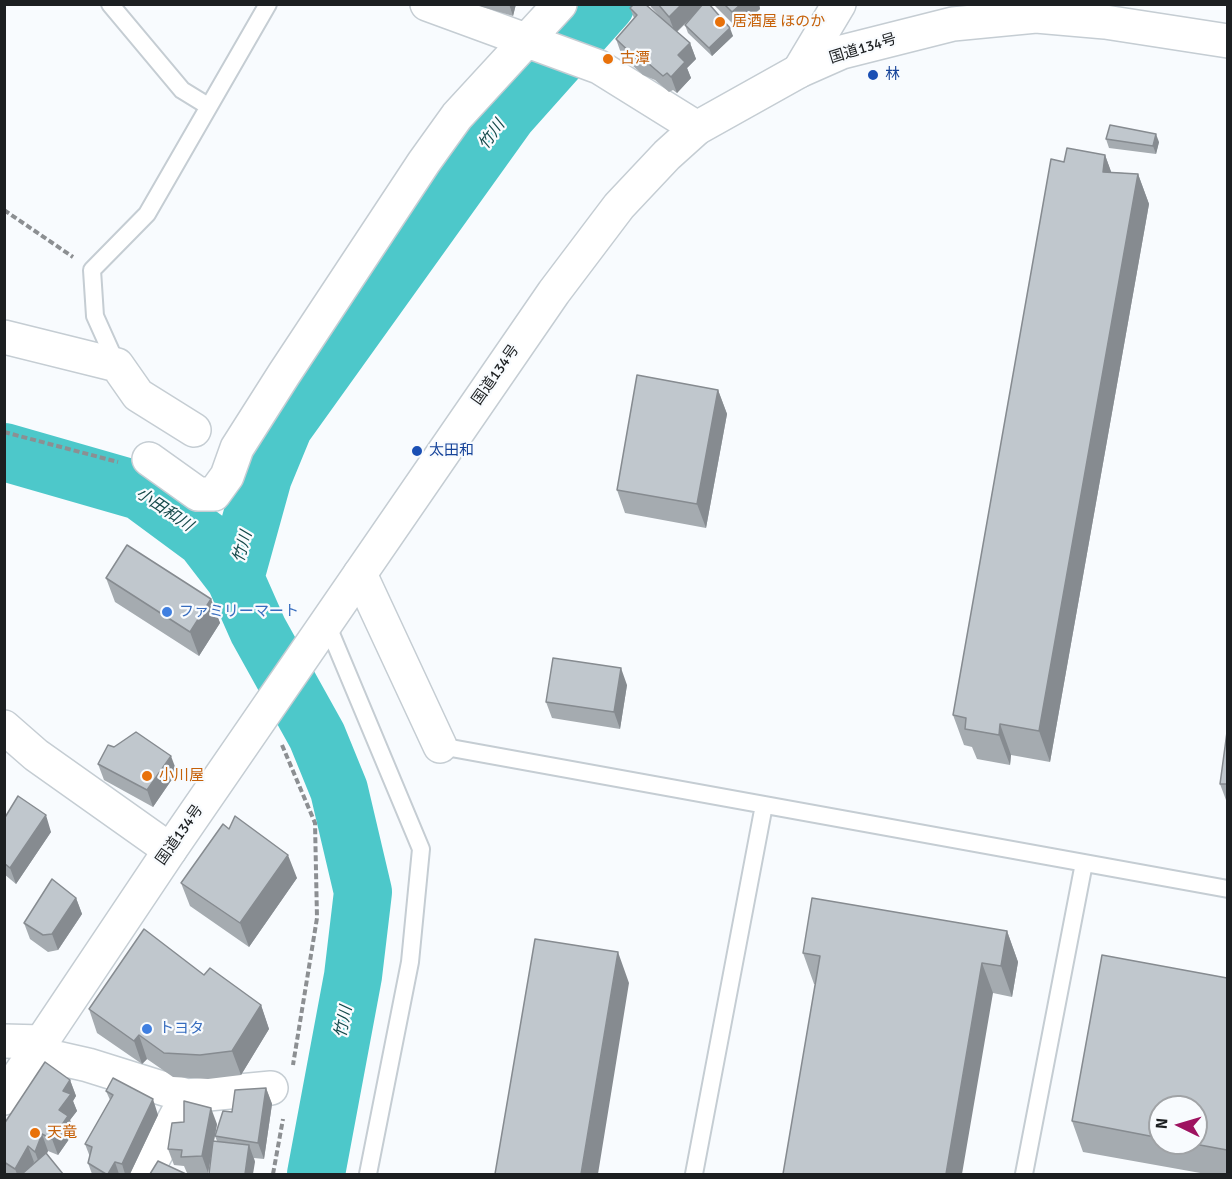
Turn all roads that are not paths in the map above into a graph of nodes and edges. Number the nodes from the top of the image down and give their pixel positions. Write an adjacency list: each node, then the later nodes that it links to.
1 (110, 4): 10 (lane)
2 (268, 4): 10 (lane)
3 (427, 4): 7 (main road)
4 (560, 4): 7 (main road)
5 (839, 4): 9 (main road)
6 (1106, 13): 8 (main road, 国道134号); 9 (main road, 国道134号)
7 (525, 40): 11 (main road); 15 (main road)
8 (1227, 41)
9 (799, 71): 11 (main road, 国道134号)
10 (208, 106): 13 (lane)
11 (697, 128): 16 (main road, 国道134号)
12 (4, 337): 13 (main road)
13 (117, 365): 14 (main road)
14 (194, 430)
15 (149, 459)
16 (360, 574): 17 (main road, 国道134号); 19 (main road)
17 (327, 624): 21 (main road, 国道134号); 30 (lane)
18 (4, 727): 21 (main road)
19 (440, 747): 20 (lane)
20 (764, 805): 22 (lane); 31 (lane)
21 (170, 850): 25 (main road, 国道134号)
22 (1084, 863): 23 (lane); 32 (lane)
23 (1227, 889)
24 (4, 1041): 25 (main road)
25 (38, 1048): 27 (main road); 28 (main road, 国道134号)
26 (282, 1092): 27 (main road)
27 (186, 1096): 29 (main road)
28 (4, 1098)
29 (145, 1174)
30 (368, 1174)
31 (694, 1174)
32 (1024, 1174)

